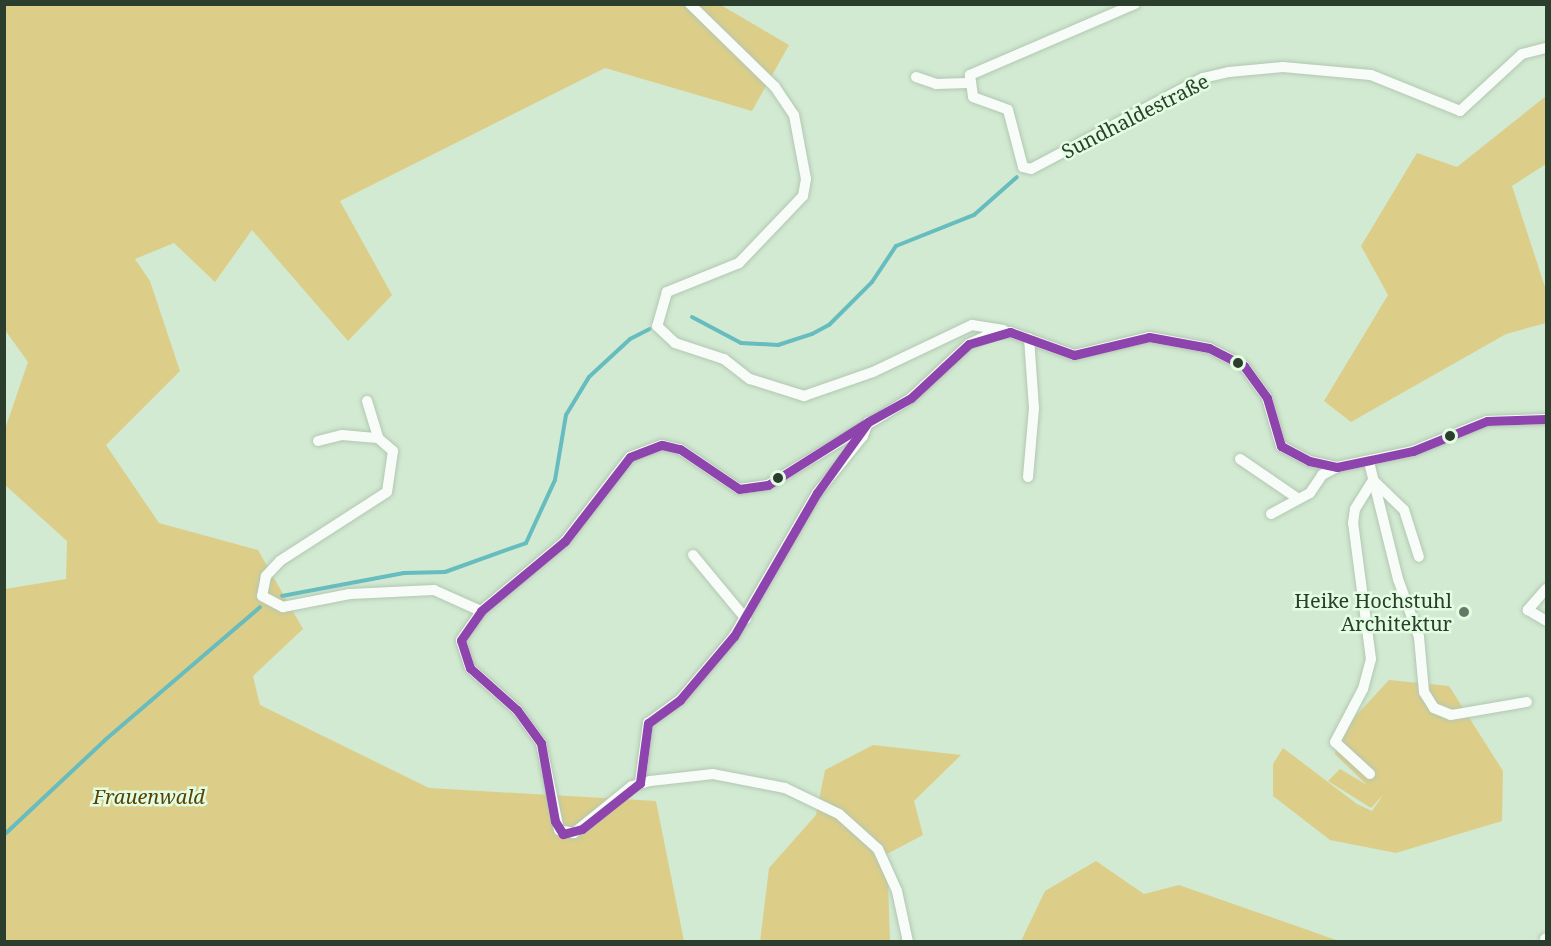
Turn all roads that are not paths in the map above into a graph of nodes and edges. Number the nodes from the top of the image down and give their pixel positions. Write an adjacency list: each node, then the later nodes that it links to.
1 (690, 4): 6 (street)
2 (1135, 4): 5 (street)
3 (1546, 48): 5 (street, Sundhaldestraße)
4 (915, 77): 5 (street)
5 (967, 83)
6 (1010, 332): 7 (street); 10 (street)
7 (1029, 338): 15 (street); 16 (street)
8 (367, 401): 11 (street)
9 (1546, 419): 14 (street)
10 (868, 422): 23 (street); 24 (street)
11 (378, 438): 12 (street); 23 (street)
12 (318, 441)
13 (1240, 459): 18 (street)
14 (1369, 462): 15 (street); 17 (street)
15 (1337, 467): 18 (street)
16 (1029, 477)
17 (1374, 480): 21 (street); 26 (street); 27 (street)
18 (1298, 498): 19 (street)
19 (1271, 514)
20 (693, 555): 24 (street)
21 (1419, 557)
22 (1546, 589): 25 (street)
23 (481, 611): 28 (street)
24 (746, 619): 28 (street)
25 (1546, 621)
26 (1527, 702)
27 (1370, 774)
28 (640, 783): 29 (street)
29 (908, 942)

